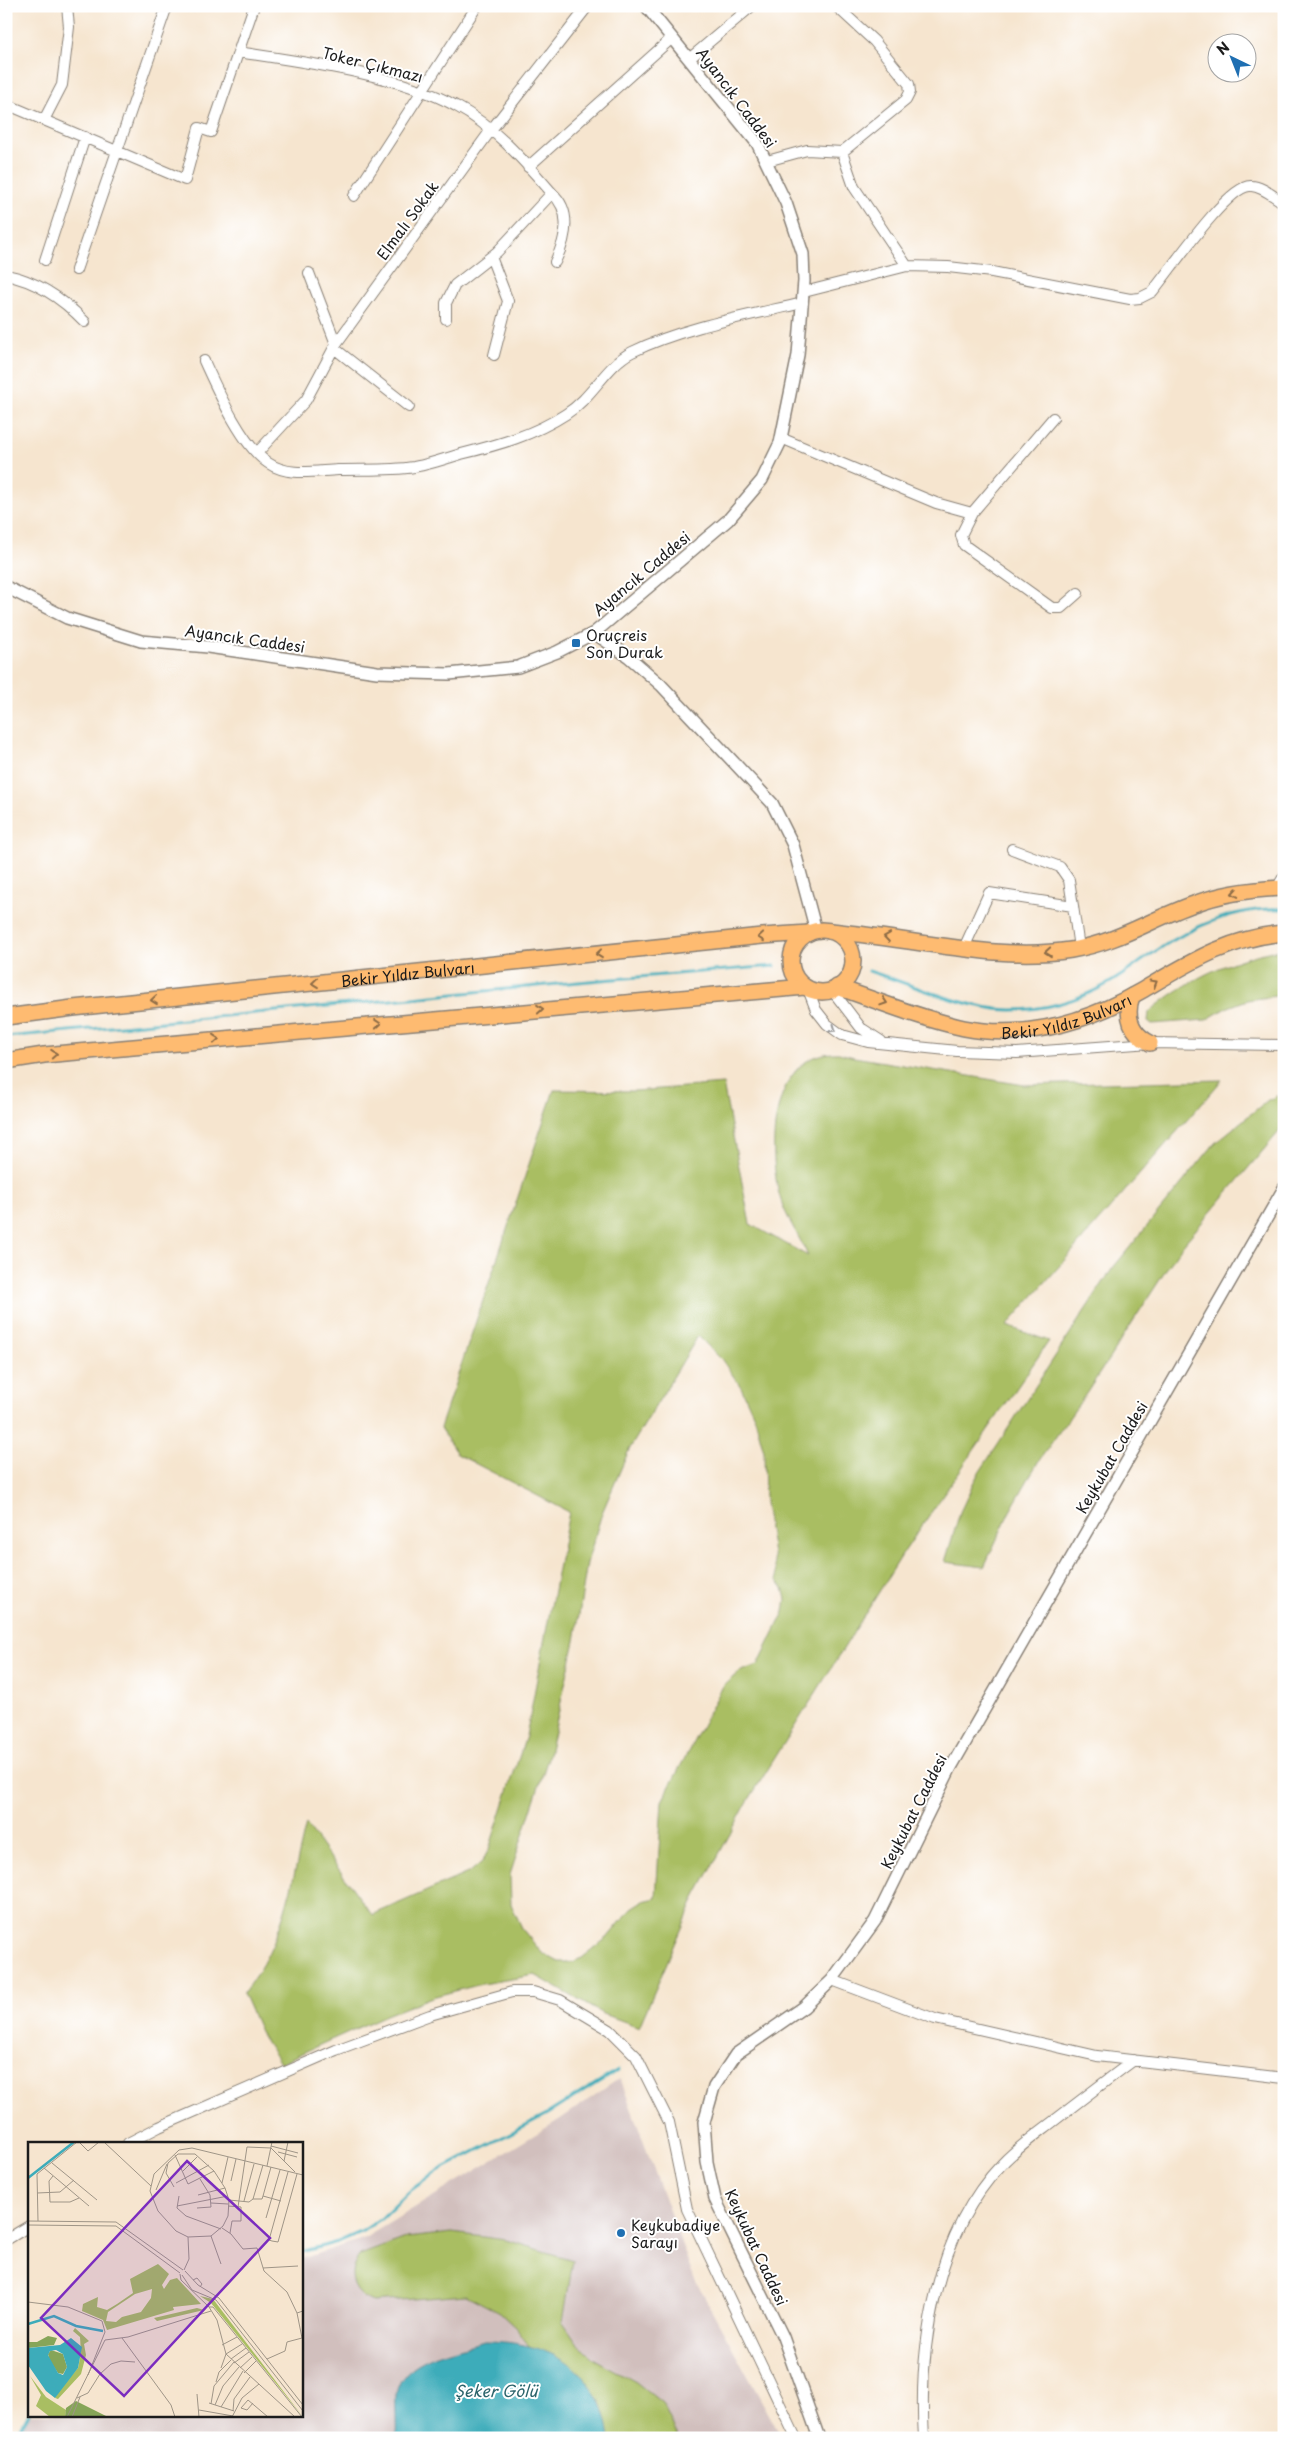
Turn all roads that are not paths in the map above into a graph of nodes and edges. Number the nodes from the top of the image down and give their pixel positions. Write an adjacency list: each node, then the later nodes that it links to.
1 (67, 6): 14 (street)
2 (167, 6): 17 (street)
3 (254, 6): 10 (street)
4 (477, 6): 12 (street)
5 (588, 6): 15 (street, Elmalı Sokak)
6 (646, 6): 9 (street, Ayancık Caddesi)
7 (752, 6): 11 (street)
8 (836, 6): 18 (street)
9 (672, 38): 11 (street, Ayancık Caddesi); 20 (street)
10 (238, 52): 12 (street, Toker Çıkmazı); 17 (street)
11 (689, 59): 19 (street, Ayancık Caddesi)
12 (420, 91): 15 (street, Toker Çıkmazı); 22 (street)
13 (6, 104): 14 (street)
14 (44, 120): 16 (street)
15 (491, 130): 20 (street, Toker Çıkmazı); 34 (street, Elmalı Sokak)
16 (85, 137): 17 (street); 25 (street)
17 (118, 151): 28 (street)
18 (842, 152): 19 (street); 27 (street)
19 (767, 161): 31 (street, Ayancık Caddesi)
20 (528, 167): 21 (street, Toker Çıkmazı)
21 (552, 193): 24 (street); 26 (street, Toker Çıkmazı)
22 (354, 196)
23 (1284, 202): 27 (street)
24 (491, 257): 32 (street); 35 (street)
25 (45, 260)
26 (555, 262)
27 (907, 266): 31 (street)
28 (76, 270)
29 (309, 273): 34 (street)
30 (6, 275): 33 (street)
31 (803, 298): 39 (street, Ayancık Caddesi); 40 (street)
32 (446, 319)
33 (85, 322)
34 (335, 346): 37 (street); 40 (street, Elmalı Sokak)
35 (494, 355)
36 (204, 361): 40 (street)
37 (409, 407)
38 (1053, 418): 41 (street)
39 (781, 438): 41 (street); 44 (street, Ayancık Caddesi)
40 (257, 453)
41 (972, 513): 43 (street)
42 (6, 587): 44 (street, Ayancık Caddesi)
43 (1078, 593)
44 (594, 633): 48 (street)
45 (1012, 849): 47 (street)
46 (1282, 884): 51 (main road, Bekir Yıldız Bulvarı, one-way to 51)
47 (1073, 906): 50 (street); 51 (street)
48 (818, 932): 50 (main road, Bekir Yıldız Bulvarı, one-way to 48); 52 (main road); 53 (main road); 55 (main road, Bekir Yıldız Bulvarı, one-way to 55)
49 (1284, 933): 54 (main road, Bekir Yıldız Bulvarı, one-way to 49)
50 (964, 948): 51 (main road, Bekir Yıldız Bulvarı, one-way to 50)
51 (1079, 948)
52 (807, 988): 53 (main road); 56 (street, one-way to 56); 59 (main road, one-way to 52)
53 (835, 989): 54 (main road, Bekir Yıldız Bulvarı, one-way to 54); 56 (street)
54 (1132, 996): 57 (main road)
55 (6, 1017)
56 (886, 1043): 57 (street)
57 (1150, 1043): 58 (street)
58 (1284, 1046)
59 (6, 1061)
60 (1284, 1188): 61 (street, Keykubat Caddesi)
61 (832, 1980): 62 (street); 68 (street, Keykubat Caddesi)
62 (1134, 2060): 63 (street); 69 (street)
63 (1284, 2078)
64 (130, 2142): 67 (street)
65 (28, 2227): 66 (street)
66 (6, 2240)
67 (796, 2438)
68 (820, 2438)
69 (924, 2438)

